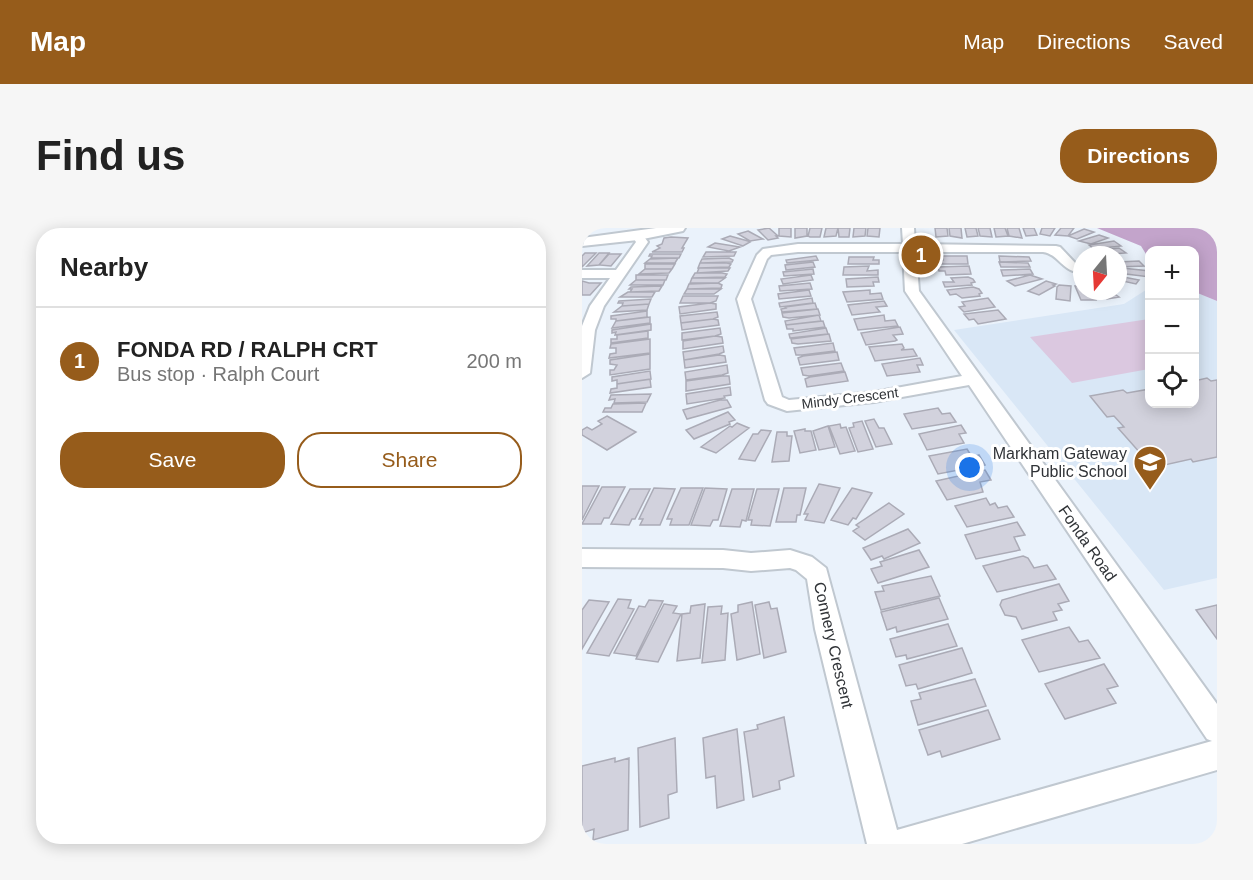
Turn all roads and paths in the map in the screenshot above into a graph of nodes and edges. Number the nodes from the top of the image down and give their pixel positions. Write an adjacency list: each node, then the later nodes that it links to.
1 (652, 228): 3 (street)
2 (678, 228): 4 (street)
3 (582, 235)
4 (638, 236): 6 (street); 9 (street)
5 (909, 238): 7 (street); 12 (street, Fonda Road); 12 (street, Mindy Crescent)
6 (582, 242)
7 (1072, 267)
8 (582, 274): 9 (street)
9 (620, 274): 10 (street)
10 (585, 331): 11 (street)
11 (582, 373)
12 (975, 380): 14 (street, Fonda Road)
13 (582, 558): 16 (street, Connery Crescent)
14 (1217, 729)
15 (1217, 755): 17 (street)
16 (884, 844)
17 (904, 844)

